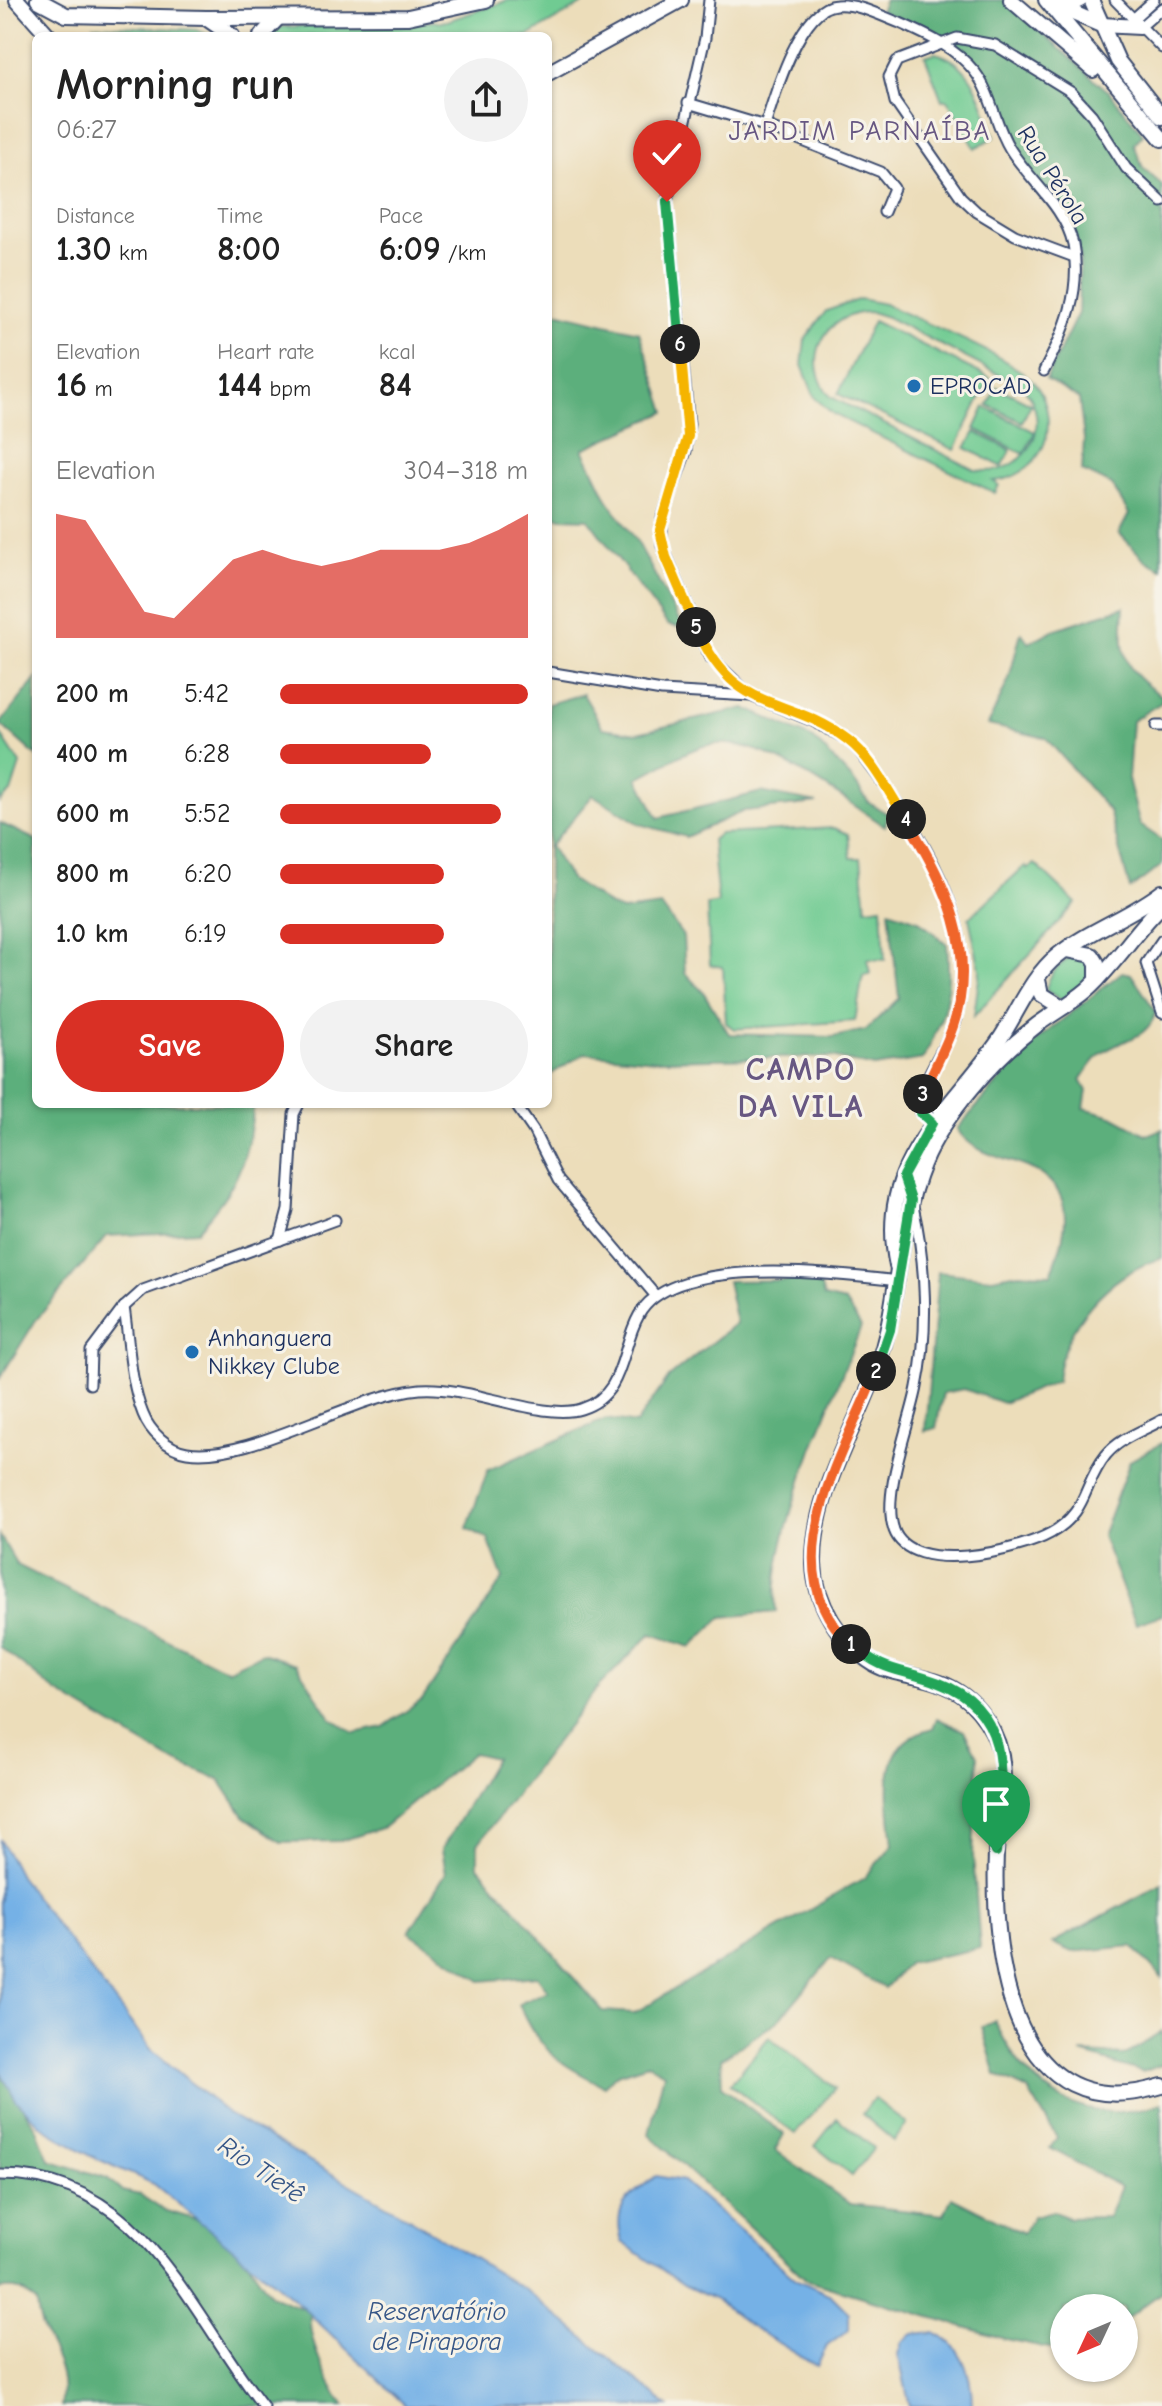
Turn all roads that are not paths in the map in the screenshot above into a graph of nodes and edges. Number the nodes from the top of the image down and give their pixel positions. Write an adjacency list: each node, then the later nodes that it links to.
1 (17, 0): 18 (main road)
2 (38, 0): 14 (main road)
3 (486, 0): 15 (main road)
4 (681, 0): 24 (main road)
5 (709, 0): 26 (street)
6 (1011, 0): 25 (main road)
7 (1046, 0): 13 (main road); 25 (main road)
8 (1080, 0): 13 (main road)
9 (1091, 0): 17 (main road)
10 (1115, 0): 16 (street)
11 (1154, 0): 16 (street)
12 (1162, 8): 16 (street)
13 (1061, 9): 17 (main road)
14 (206, 18): 15 (main road); 19 (main road)
15 (279, 18): 20 (main road)
16 (1136, 23): 17 (main road); 22 (street); 23 (main road)
17 (1101, 25): 23 (main road)
18 (45, 32)
19 (226, 32)
20 (265, 32)
21 (940, 42): 28 (street); 30 (street); 32 (street, Rua Pérola); 32 (street, Rua Pérola)
22 (1162, 48)
23 (1118, 61): 27 (main road)
24 (552, 71)
25 (1121, 93): 29 (main road)
26 (688, 103): 28 (street); 35 (street)
27 (1162, 117)
28 (765, 126): 31 (street)
29 (1162, 139)
30 (1162, 202)
31 (884, 212)
32 (1074, 257): 33 (street, Rua Pérola)
33 (1044, 371)
34 (552, 673): 35 (street)
35 (751, 696): 46 (street)
36 (1162, 892): 39 (main road)
37 (1162, 905): 41 (main road)
38 (1162, 940): 43 (street)
39 (1067, 950): 40 (main road); 41 (main road)
40 (1038, 980): 42 (main road); 46 (main road)
41 (1097, 980): 42 (main road)
42 (1062, 1007): 46 (main road)
43 (1162, 1013)
44 (297, 1108): 50 (street)
45 (518, 1108): 52 (street)
46 (941, 1120): 47 (main road); 48 (main road)
47 (903, 1176): 48 (street); 51 (main road)
48 (911, 1200): 51 (main road); 55 (street)
49 (335, 1220): 50 (street)
50 (280, 1240): 53 (street)
51 (899, 1278): 52 (street); 56 (main road)
52 (655, 1295): 53 (street)
53 (124, 1307): 54 (street)
54 (90, 1384)
55 (1162, 1420)
56 (1162, 2086)
57 (0, 2175): 58 (street)
58 (263, 2406)

